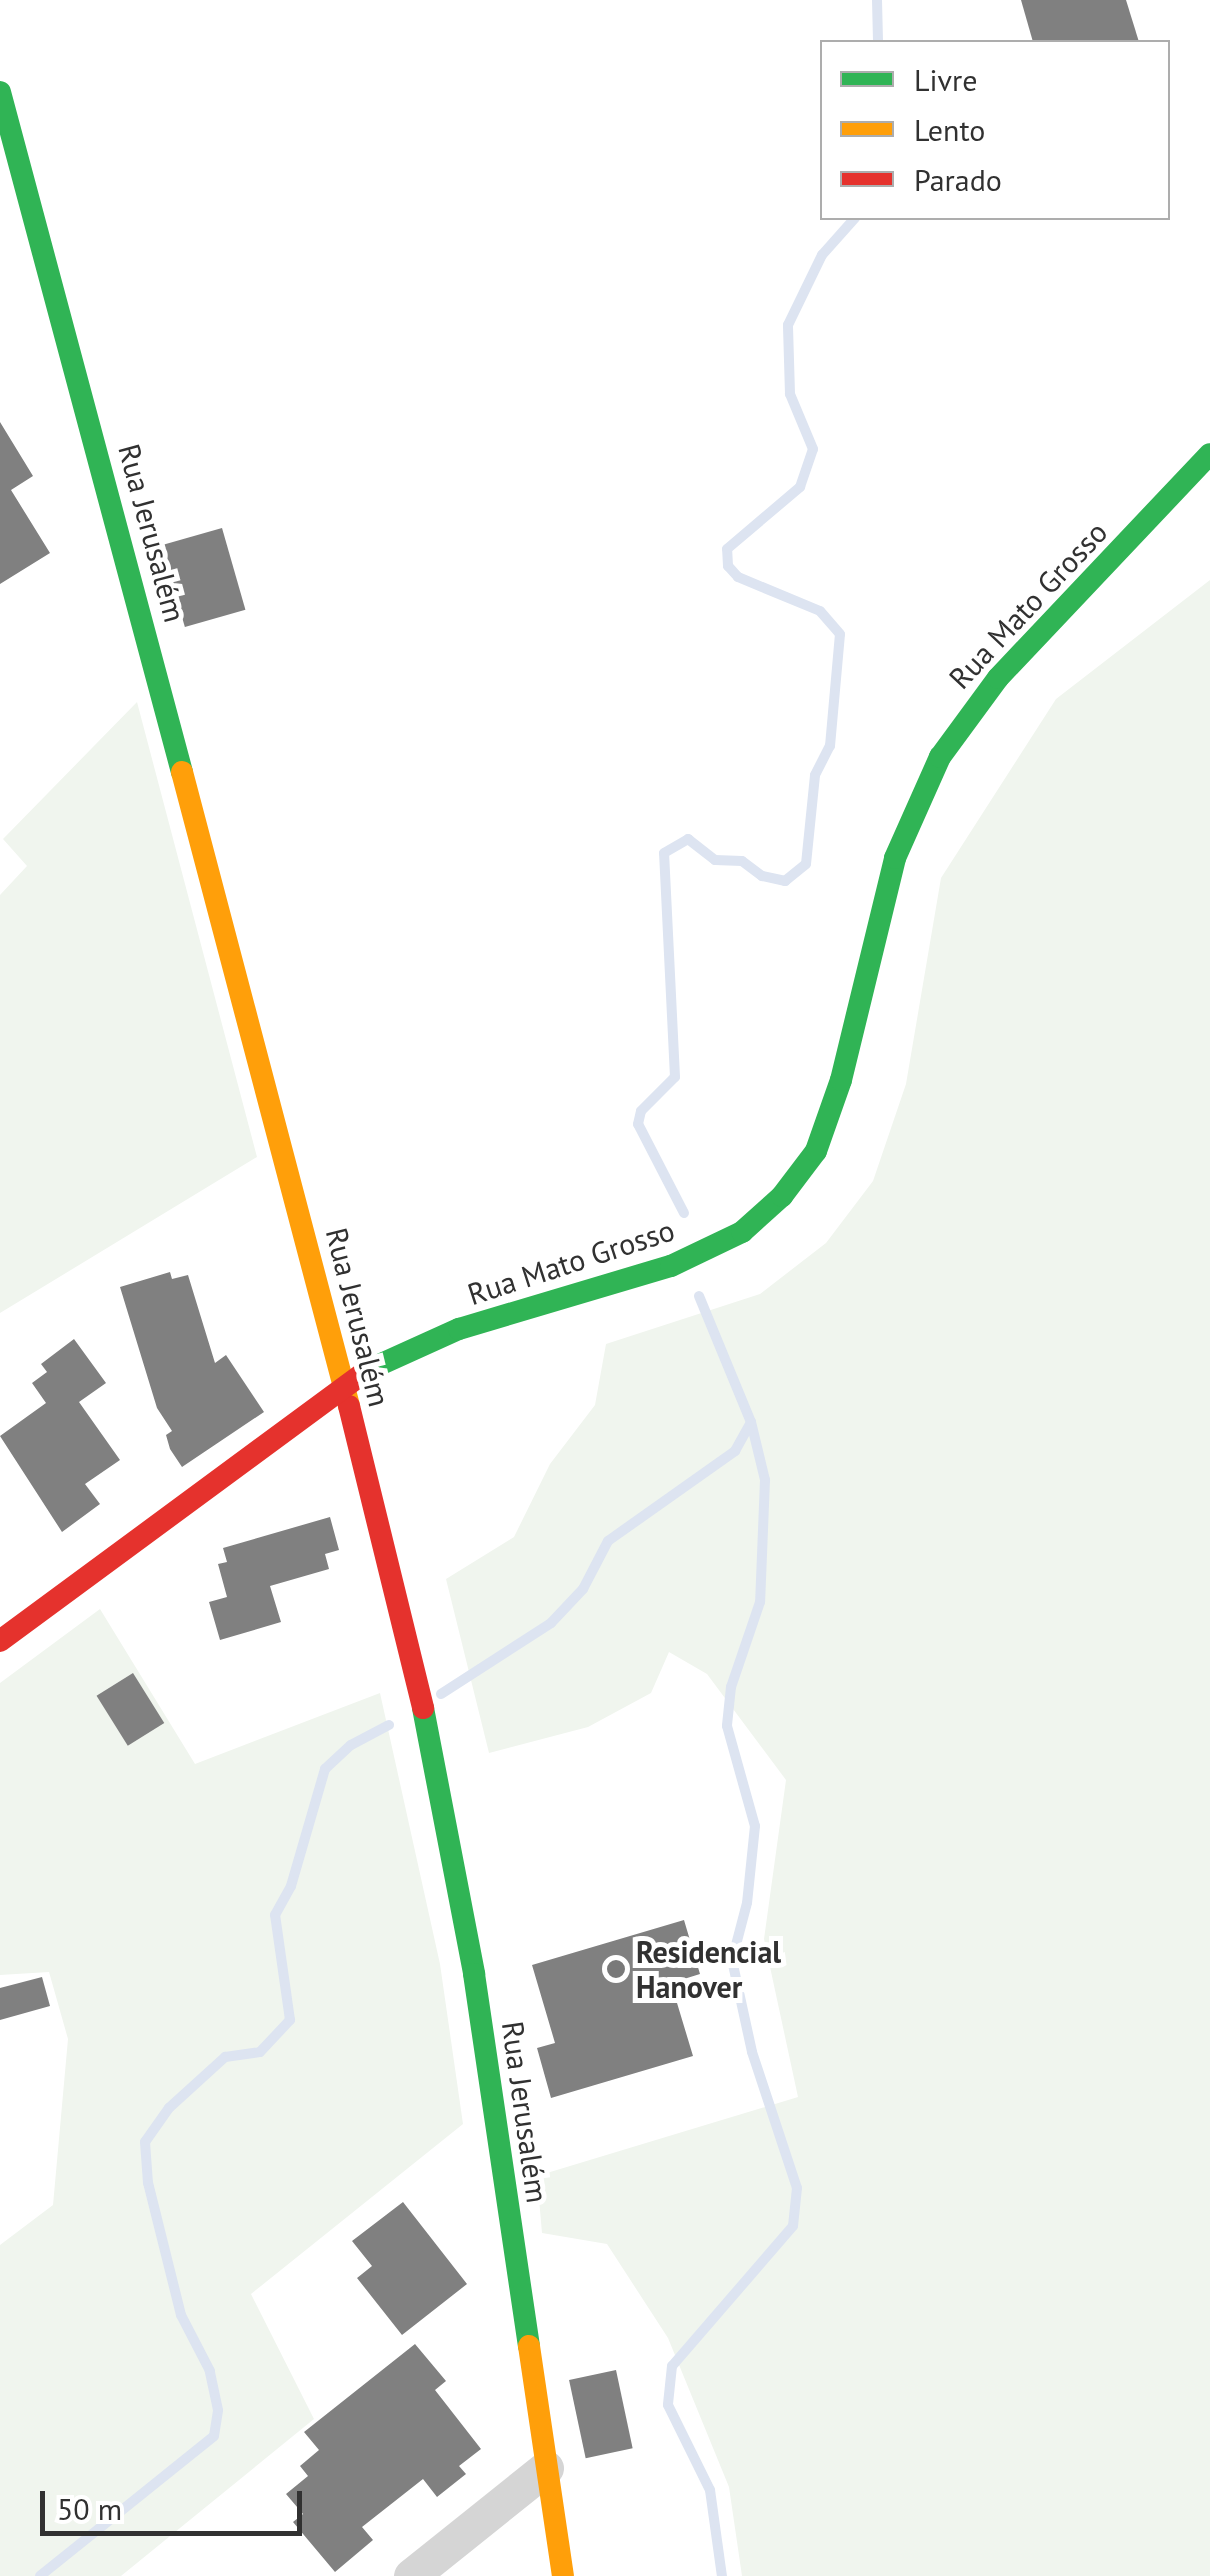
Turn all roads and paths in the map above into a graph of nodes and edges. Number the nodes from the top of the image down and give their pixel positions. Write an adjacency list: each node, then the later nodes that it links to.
1 (0, 92): 3 (street, Rua Jerusalém)
2 (1210, 454): 3 (street, Rua Mato Grosso)
3 (345, 1386): 4 (street, Rua Mato Grosso); 5 (street, Rua Jerusalém)
4 (0, 1642)
5 (546, 2468): 6 (street); 7 (street, Rua Jerusalém)
6 (411, 2576)
7 (563, 2576)

